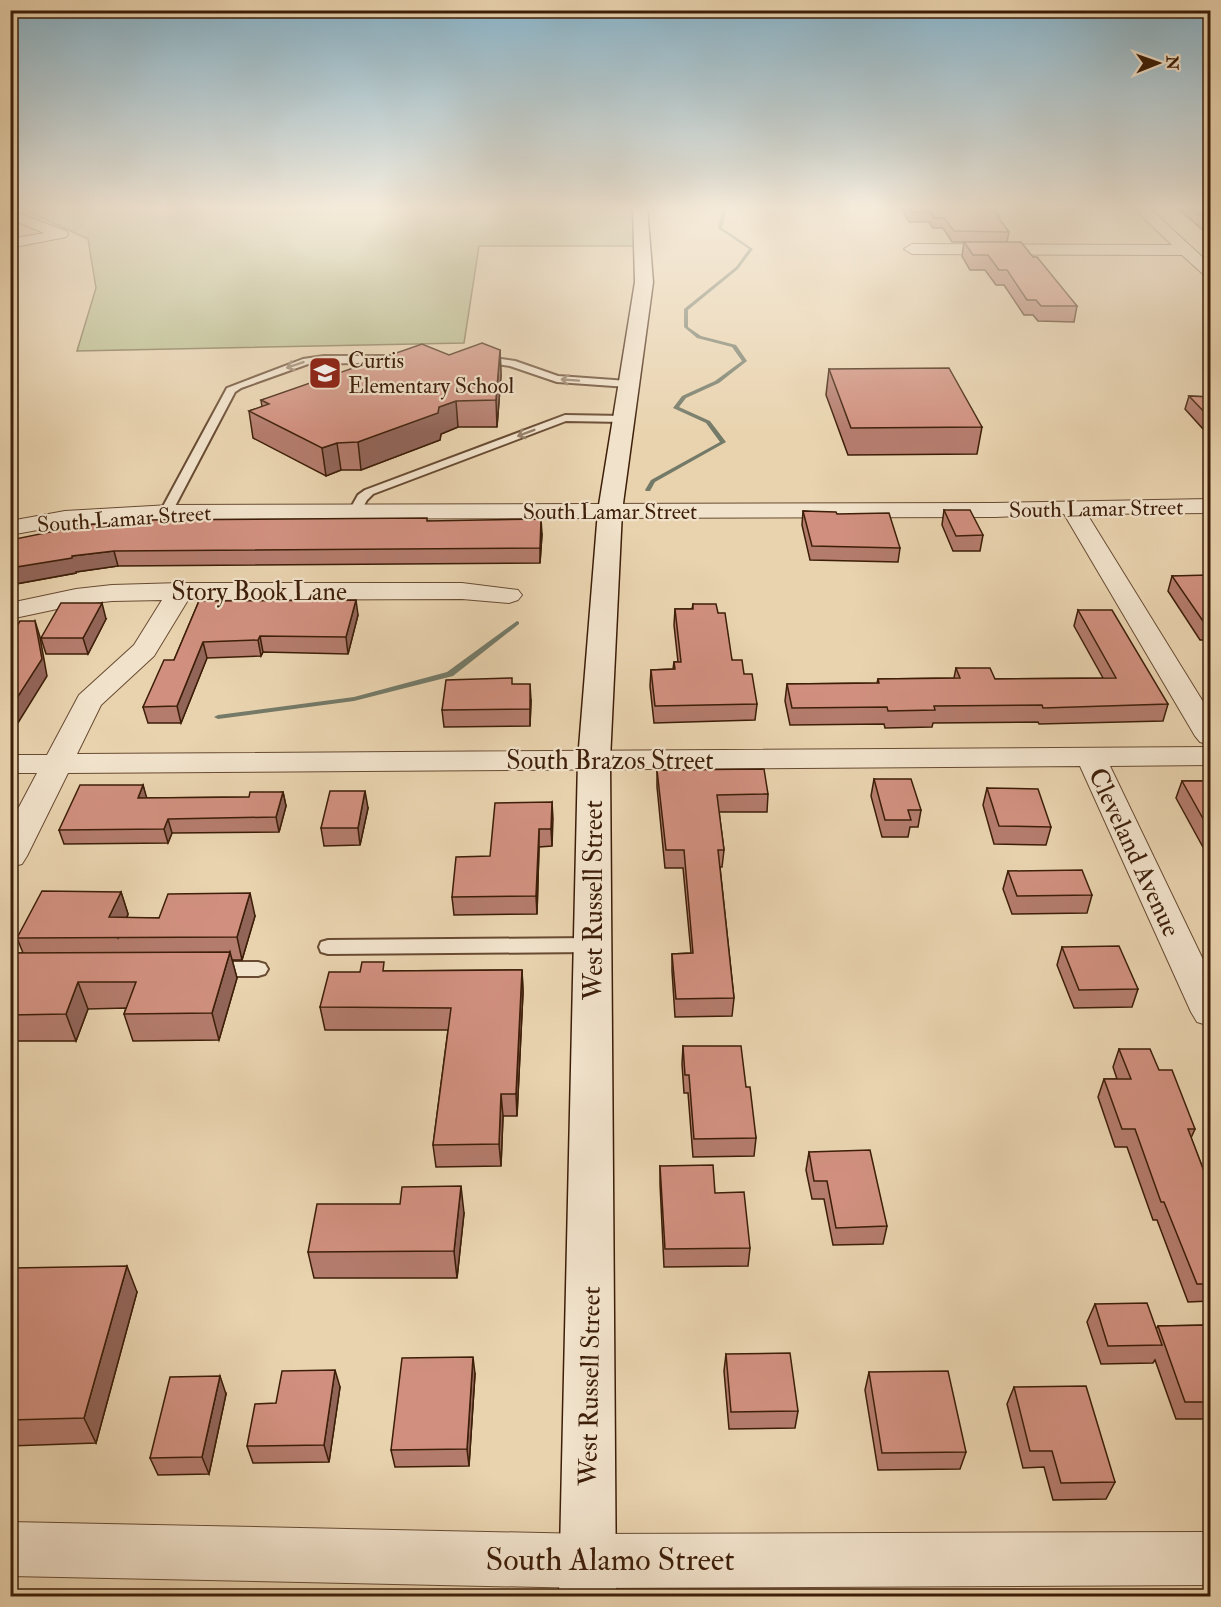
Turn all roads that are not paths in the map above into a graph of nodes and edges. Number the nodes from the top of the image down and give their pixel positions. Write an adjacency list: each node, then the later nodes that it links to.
1 (644, 282): 4 (street, West Russell Street)
2 (417, 358): 10 (lane, one-way to 10)
3 (473, 359): 4 (lane, one-way to 3)
4 (628, 384): 5 (street, West Russell Street)
5 (624, 419): 8 (lane, one-way to 8); 9 (street, West Russell Street)
6 (1210, 506): 7 (street, South Lamar Street)
7 (1071, 507): 9 (street, South Lamar Street); 15 (street)
8 (355, 511): 9 (street, South Lamar Street); 10 (street, South Lamar Street)
9 (610, 511): 18 (street, West Russell Street)
10 (166, 512): 11 (street, South Lamar Street)
11 (10, 528)
12 (181, 591): 13 (street, Story Book Lane); 14 (street, Story Book Lane); 20 (street)
13 (509, 596)
14 (10, 611)
15 (1210, 736)
16 (1210, 756): 17 (street, South Brazos Street)
17 (1091, 757): 18 (street, South Brazos Street); 26 (street, Cleveland Avenue)
18 (594, 760): 20 (street, South Brazos Street); 22 (street, West Russell Street)
19 (10, 764): 20 (street, South Brazos Street)
20 (59, 764): 21 (street)
21 (10, 856)
22 (592, 945): 23 (lane); 29 (street, West Russell Street)
23 (328, 947)
24 (199, 969): 25 (lane)
25 (258, 969)
26 (1210, 1012)
27 (10, 1549): 29 (street, South Alamo Street)
28 (1210, 1559): 29 (street, South Alamo Street)
29 (587, 1579)

